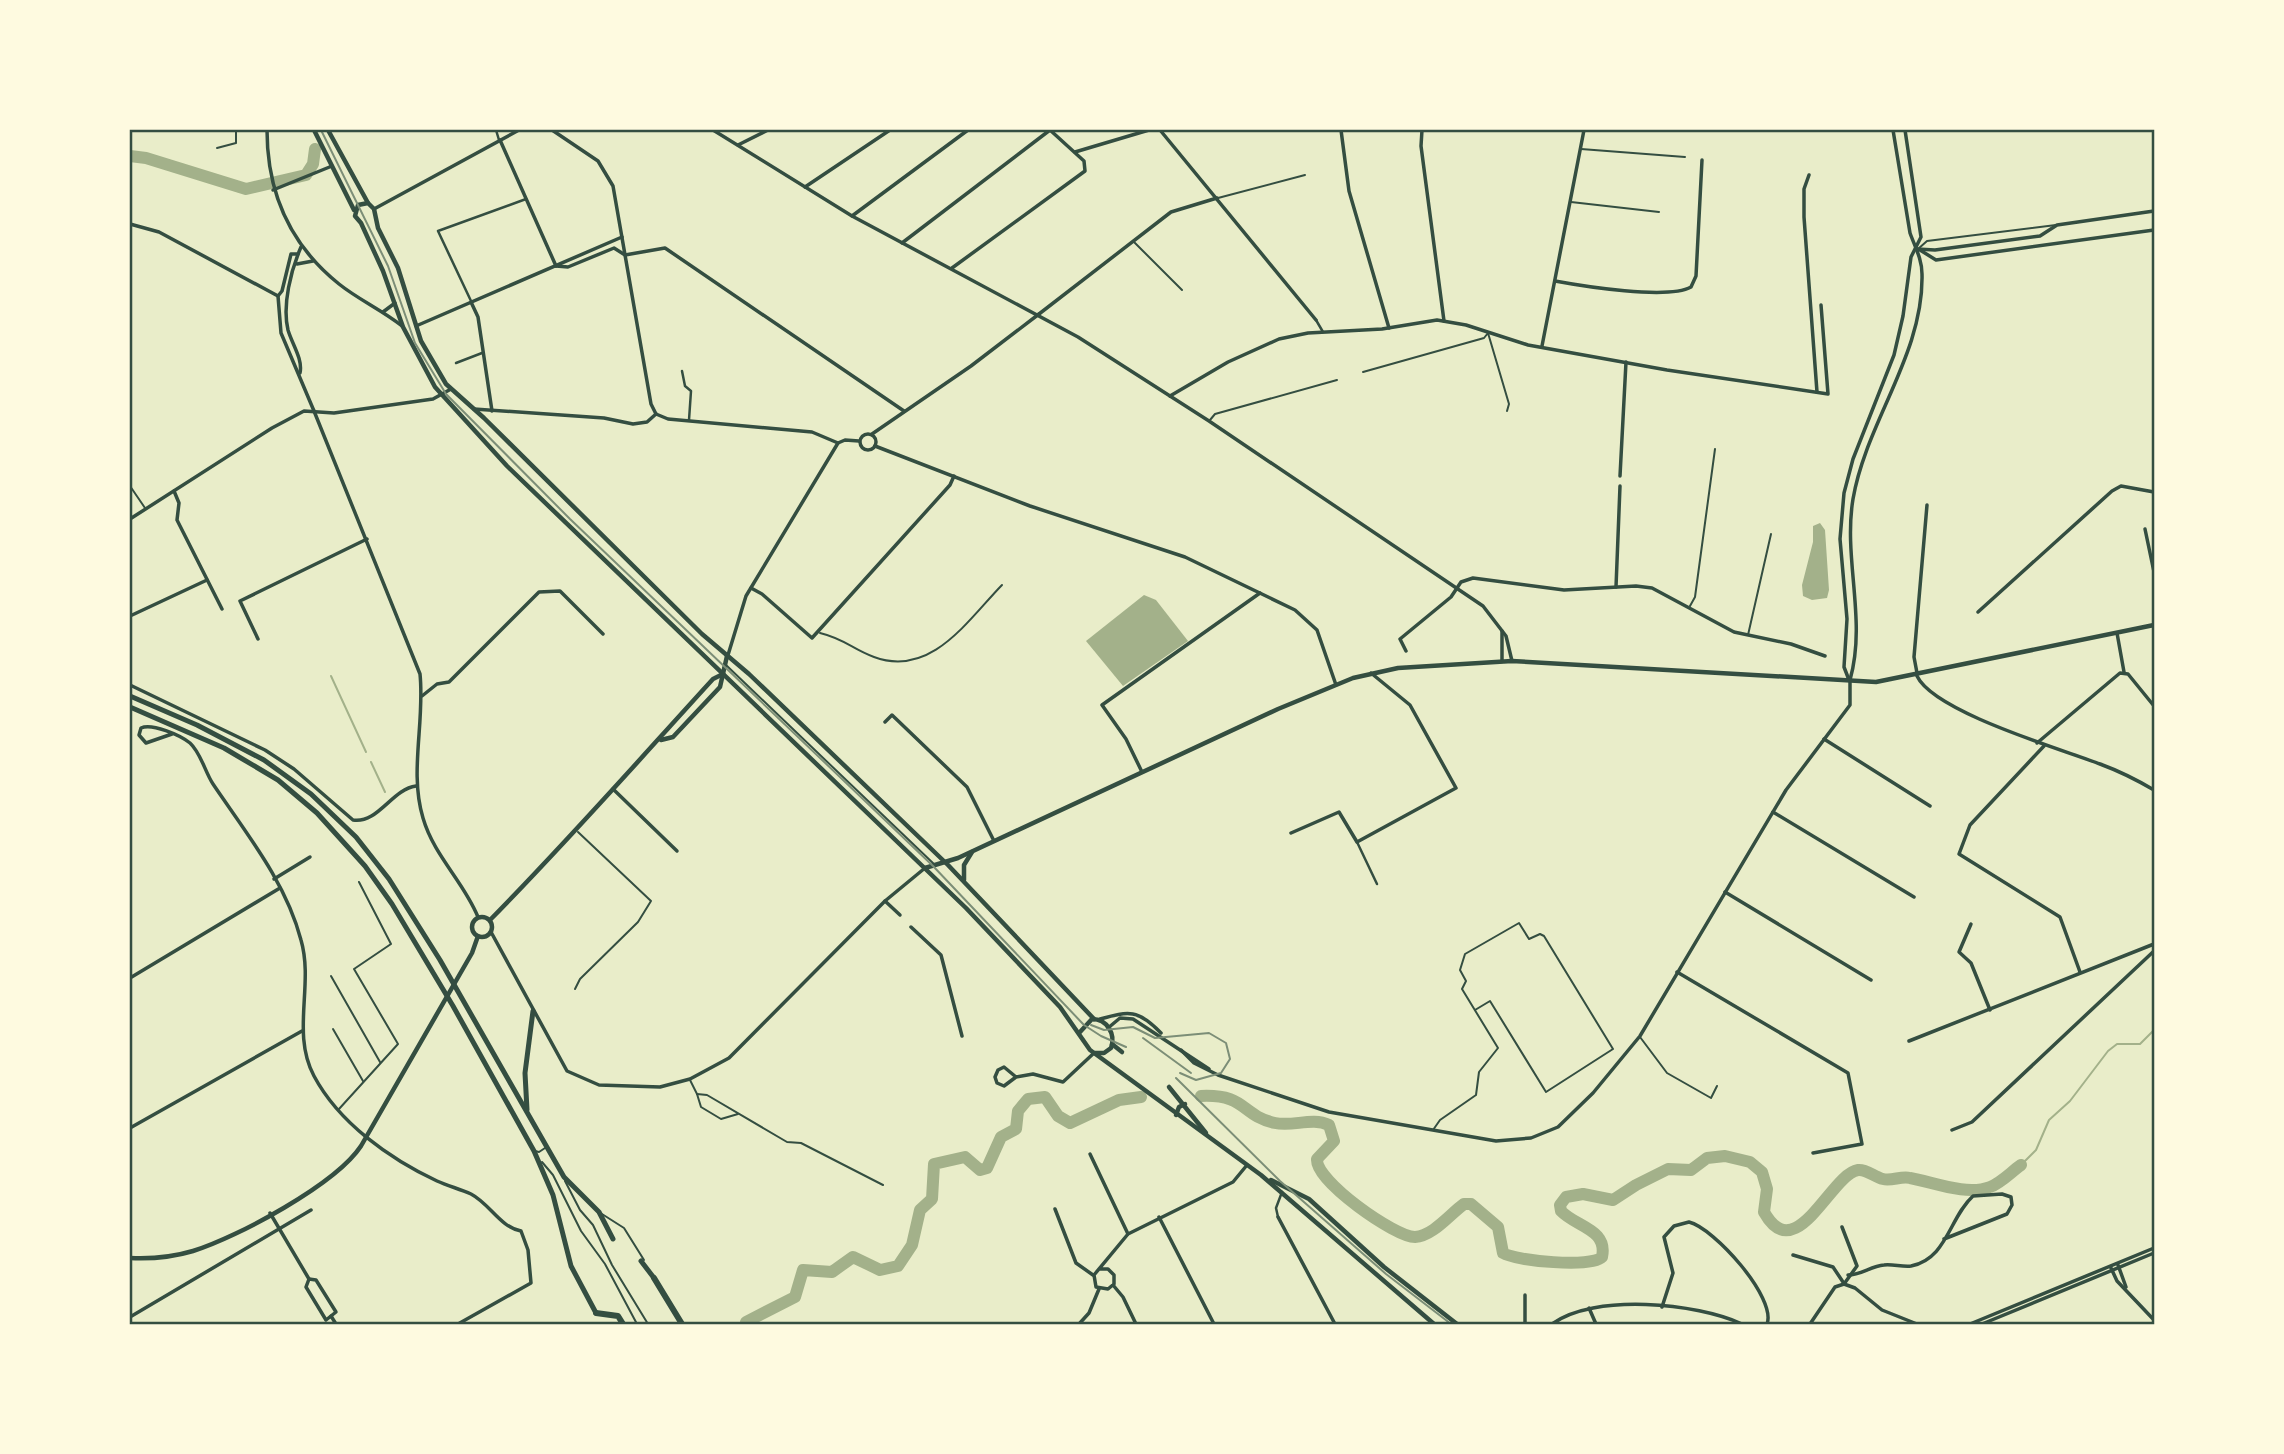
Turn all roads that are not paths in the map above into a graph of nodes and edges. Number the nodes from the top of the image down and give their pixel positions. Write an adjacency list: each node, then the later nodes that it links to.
1 (267, 130): 31 (street)
2 (314, 130): 27 (main road)
3 (328, 130): 35 (main road)
4 (496, 130): 20 (street)
5 (519, 130): 20 (street)
6 (552, 130): 46 (street)
7 (713, 130): 21 (street)
8 (768, 130): 21 (street)
9 (890, 130): 30 (street)
10 (968, 130): 41 (street)
11 (1050, 130): 24 (street); 48 (street)
12 (1149, 130): 24 (street)
13 (1160, 130): 32 (street)
14 (1341, 130): 69 (street)
15 (1422, 130): 66 (street)
16 (1584, 130): 23 (street)
17 (1893, 130): 50 (street)
18 (1905, 130): 50 (street)
19 (236, 131): 22 (lane)
20 (499, 139): 33 (street); 36 (street)
21 (738, 145): 30 (street)
22 (217, 148)
23 (1580, 149): 25 (lane); 34 (street)
24 (1075, 152): 56 (street)
25 (1685, 157)
26 (1702, 160): 57 (street)
27 (332, 166): 31 (street); 37 (main road)
28 (1305, 175): 32 (lane)
29 (1809, 175): 81 (street)
30 (804, 187): 41 (street)
31 (273, 189): 49 (street)
32 (1217, 198): 47 (street); 65 (street)
33 (526, 199): 55 (street); 60 (street)
34 (1570, 202): 39 (lane); 57 (street)
35 (369, 203): 36 (main road); 37 (main road)
36 (374, 209): 40 (main road)
37 (355, 211): 42 (main road)
38 (2154, 211): 44 (street)
39 (1659, 212)
40 (374, 216): 42 (main road); 67 (main road)
41 (852, 216): 48 (street)
42 (361, 223): 61 (main road)
43 (130, 224): 59 (street)
44 (2057, 225): 50 (lane); 50 (street)
45 (2154, 230): 50 (street)
46 (622, 237): 52 (street); 55 (street)
47 (1134, 241): 58 (lane); 64 (street)
48 (902, 243): 56 (street)
49 (301, 245): 51 (street); 53 (street)
50 (1917, 249): 137 (street); 137 (street)
51 (298, 254): 54 (street); 59 (street)
52 (625, 255): 55 (street); 87 (street); 89 (street)
53 (313, 261): 54 (street); 63 (street)
54 (295, 265): 78 (street)
55 (556, 266): 60 (street)
56 (952, 268): 64 (street)
57 (1555, 281): 72 (street)
58 (1182, 290)
59 (278, 296): 78 (street)
60 (471, 302): 67 (street); 73 (street)
61 (394, 303): 63 (street); 68 (main road)
62 (1821, 305): 81 (street)
63 (383, 312): 68 (street)
64 (1039, 314): 83 (street); 87 (street)
65 (1316, 320): 70 (street)
66 (1444, 321): 69 (street); 71 (street)
67 (415, 326): 80 (main road)
68 (403, 327): 82 (main road)
69 (1389, 328): 70 (street)
70 (1323, 333): 83 (street)
71 (1488, 333): 72 (street); 77 (lane); 88 (lane)
72 (1542, 346): 74 (street)
73 (484, 353): 75 (street); 86 (street)
74 (1626, 362): 81 (street); 97 (street)
75 (456, 363)
76 (682, 371): 90 (street)
77 (1363, 372)
78 (300, 373): 85 (street)
79 (1336, 380): 91 (lane)
80 (451, 389): 82 (street); 84 (main road)
81 (1817, 392)
82 (443, 396): 85 (street); 135 (main road)
83 (1170, 396): 91 (street)
84 (474, 409): 86 (street); 128 (main road)
85 (314, 411): 101 (street); 108 (street)
86 (492, 411): 89 (street)
87 (904, 411): 92 (street)
88 (1507, 411)
89 (656, 414): 90 (street)
90 (689, 421): 94 (street)
91 (1209, 421): 114 (street)
92 (872, 434): 93 (street); 95 (street)
93 (859, 442): 94 (street); 95 (street)
94 (838, 443): 113 (street)
95 (875, 446): 98 (street)
96 (1715, 449): 116 (lane)
97 (1620, 476)
98 (954, 477): 115 (street); 122 (street)
99 (130, 486): 104 (lane)
100 (1620, 486): 112 (street)
101 (174, 491): 104 (street); 110 (street)
102 (2154, 492): 118 (street)
103 (1927, 505): 136 (street)
104 (146, 509): 105 (street)
105 (130, 519)
106 (2145, 529): 109 (street)
107 (1771, 534): 125 (lane)
108 (367, 539): 126 (street); 141 (street)
109 (2154, 572)
110 (207, 579): 117 (street); 119 (street)
111 (1002, 585): 122 (lane)
112 (1616, 587): 114 (street); 116 (street)
113 (751, 588): 122 (street); 128 (street)
114 (1458, 588): 121 (street); 127 (street)
115 (1260, 593): 139 (street); 150 (street)
116 (1689, 607): 125 (street)
117 (222, 609)
118 (1978, 612)
119 (130, 616)
120 (2154, 625): 123 (main road)
121 (1502, 631): 130 (street); 131 (street)
122 (819, 632)
123 (2117, 633): 133 (street); 136 (main road)
124 (603, 634): 141 (street)
125 (1748, 636): 129 (street)
126 (258, 639)
127 (1406, 651)
128 (728, 655): 132 (main road); 163 (main road)
129 (1825, 656)
130 (1502, 661): 131 (main road); 134 (main road)
131 (1512, 661): 137 (main road)
132 (726, 664): 135 (main road); 164 (lane)
133 (2124, 672): 143 (street); 148 (street)
134 (1371, 673): 139 (main road); 159 (street)
135 (723, 674): 147 (main road); 147 (main road); 165 (main road)
136 (1917, 676): 137 (main road); 148 (street)
137 (1850, 682): 146 (street)
138 (130, 685): 151 (street)
139 (1336, 685): 150 (main road)
140 (130, 696): 213 (main road)
141 (422, 696): 151 (street)
142 (130, 706): 223 (main road)
143 (2154, 706)
144 (885, 722): 158 (street)
145 (172, 734): 145 (street); 166 (street)
146 (1824, 739): 154 (street); 155 (street)
147 (660, 740): 152 (main road)
148 (2037, 743): 149 (street)
149 (2045, 746): 153 (street); 184 (street)
150 (1142, 772): 158 (main road)
151 (416, 786): 175 (street)
152 (612, 788): 156 (main road); 160 (street)
153 (2154, 790)
154 (1930, 806)
155 (1773, 812): 171 (street); 172 (street)
156 (577, 831): 176 (main road); 188 (lane)
157 (1291, 833): 159 (street)
158 (994, 842): 161 (main road)
159 (1357, 842): 169 (street)
160 (677, 851)
161 (972, 852): 163 (main road); 167 (main road)
162 (310, 857): 166 (street)
163 (946, 863): 164 (main road); 167 (main road)
164 (935, 865): 165 (main road)
165 (925, 868): 173 (street); 196 (main road)
166 (274, 878): 170 (street)
167 (964, 881): 192 (main road)
168 (359, 882): 204 (lane)
169 (1377, 884)
170 (279, 888): 186 (street); 195 (street)
171 (1725, 892): 183 (street); 187 (street)
172 (1914, 897)
173 (885, 901): 174 (street); 206 (street)
174 (900, 915)
175 (478, 917): 176 (main road); 180 (main road)
176 (490, 920): 179 (main road)
177 (1971, 924): 190 (street)
178 (911, 927): 197 (street)
179 (491, 932): 180 (main road); 191 (street)
180 (478, 936): 220 (main road)
181 (2154, 944): 184 (street)
182 (2154, 951): 217 (street)
183 (1677, 972): 198 (street); 222 (street)
184 (2080, 972): 190 (street)
185 (331, 976): 204 (lane)
186 (130, 978)
187 (1871, 979)
188 (575, 989)
189 (1475, 1010): 189 (lane); 218 (lane)
190 (1990, 1010): 200 (street)
191 (533, 1011): 206 (street); 213 (main road)
192 (1096, 1019): 193 (main road); 196 (main road); 199 (street)
193 (1108, 1028): 199 (street); 201 (main road)
194 (333, 1029): 207 (lane)
195 (302, 1031): 212 (street); 216 (street)
196 (1080, 1032): 203 (main road)
197 (962, 1036)
198 (1640, 1036): 208 (lane); 218 (street)
199 (1164, 1038): 218 (street)
200 (1909, 1041)
201 (1112, 1044): 202 (main road); 203 (main road)
202 (1122, 1052)
203 (1094, 1053): 205 (street); 215 (main road)
204 (381, 1063): 207 (lane)
205 (1016, 1077): 205 (street)
206 (690, 1079): 210 (lane)
207 (364, 1082): 212 (lane)
208 (1717, 1086)
209 (1170, 1087): 211 (main road)
210 (697, 1094): 214 (lane); 214 (lane)
211 (1185, 1104): 215 (main road); 219 (main road)
212 (339, 1112): 220 (street)
213 (527, 1113): 221 (main road)
214 (738, 1114): 229 (lane)
215 (1176, 1115): 219 (main road)
216 (130, 1128)
217 (1952, 1130)
218 (1433, 1131)
219 (1206, 1134): 225 (main road)
220 (366, 1136): 226 (street); 234 (main road)
221 (546, 1146): 223 (lane); 228 (main road)
222 (1813, 1153)
223 (535, 1154): 261 (main road); 271 (lane)
224 (1090, 1154): 239 (street)
225 (1247, 1164): 230 (main road); 235 (street)
226 (411, 1168): 227 (street); 269 (street)
227 (407, 1172)
228 (564, 1177): 233 (main road); 272 (lane)
229 (883, 1185)
230 (1283, 1190): 236 (street); 277 (main road); 278 (main road)
231 (1055, 1209): 250 (street)
232 (311, 1210): 238 (street)
233 (599, 1212): 240 (main road); 246 (lane)
234 (270, 1213): 238 (street); 245 (main road)
235 (1159, 1217): 239 (street); 276 (street)
236 (1278, 1217): 266 (street)
237 (1842, 1227): 251 (street)
238 (279, 1229): 253 (street); 263 (street)
239 (1128, 1234): 248 (street)
240 (613, 1238)
241 (1944, 1239): 241 (street); 251 (street)
242 (2154, 1248): 247 (street)
243 (2154, 1254): 247 (street)
244 (1793, 1255): 254 (street)
245 (130, 1258)
246 (643, 1261): 252 (main road)
247 (2118, 1266): 249 (street); 257 (street)
248 (1100, 1269): 250 (street); 255 (street)
249 (2111, 1269): 257 (street); 285 (street); 286 (street)
250 (1094, 1275): 256 (street)
251 (1848, 1275): 254 (street)
252 (654, 1278): 273 (highway)
253 (309, 1279): 262 (street); 262 (street)
254 (1844, 1284): 283 (street); 284 (street)
255 (1113, 1286): 256 (street); 275 (street)
256 (1099, 1289): 274 (street)
257 (2127, 1289): 264 (street)
258 (1525, 1295): 279 (street)
259 (1662, 1307): 260 (street); 265 (street); 282 (street)
260 (1589, 1308): 280 (street); 281 (street)
261 (596, 1313): 270 (highway)
262 (331, 1316): 268 (street)
263 (130, 1317)
264 (2154, 1321): 267 (lane)
265 (1768, 1322)
266 (1333, 1324)
267 (2151, 1324)
268 (336, 1325)
269 (458, 1325)
270 (623, 1325)
271 (637, 1325)
272 (648, 1325)
273 (681, 1325)
274 (1079, 1325)
275 (1136, 1325)
276 (1214, 1325)
277 (1434, 1325)
278 (1457, 1325)
279 (1525, 1325)
280 (1552, 1325)
281 (1596, 1325)
282 (1742, 1325)
283 (1810, 1325)
284 (1917, 1325)
285 (1970, 1325)
286 (1982, 1325)

